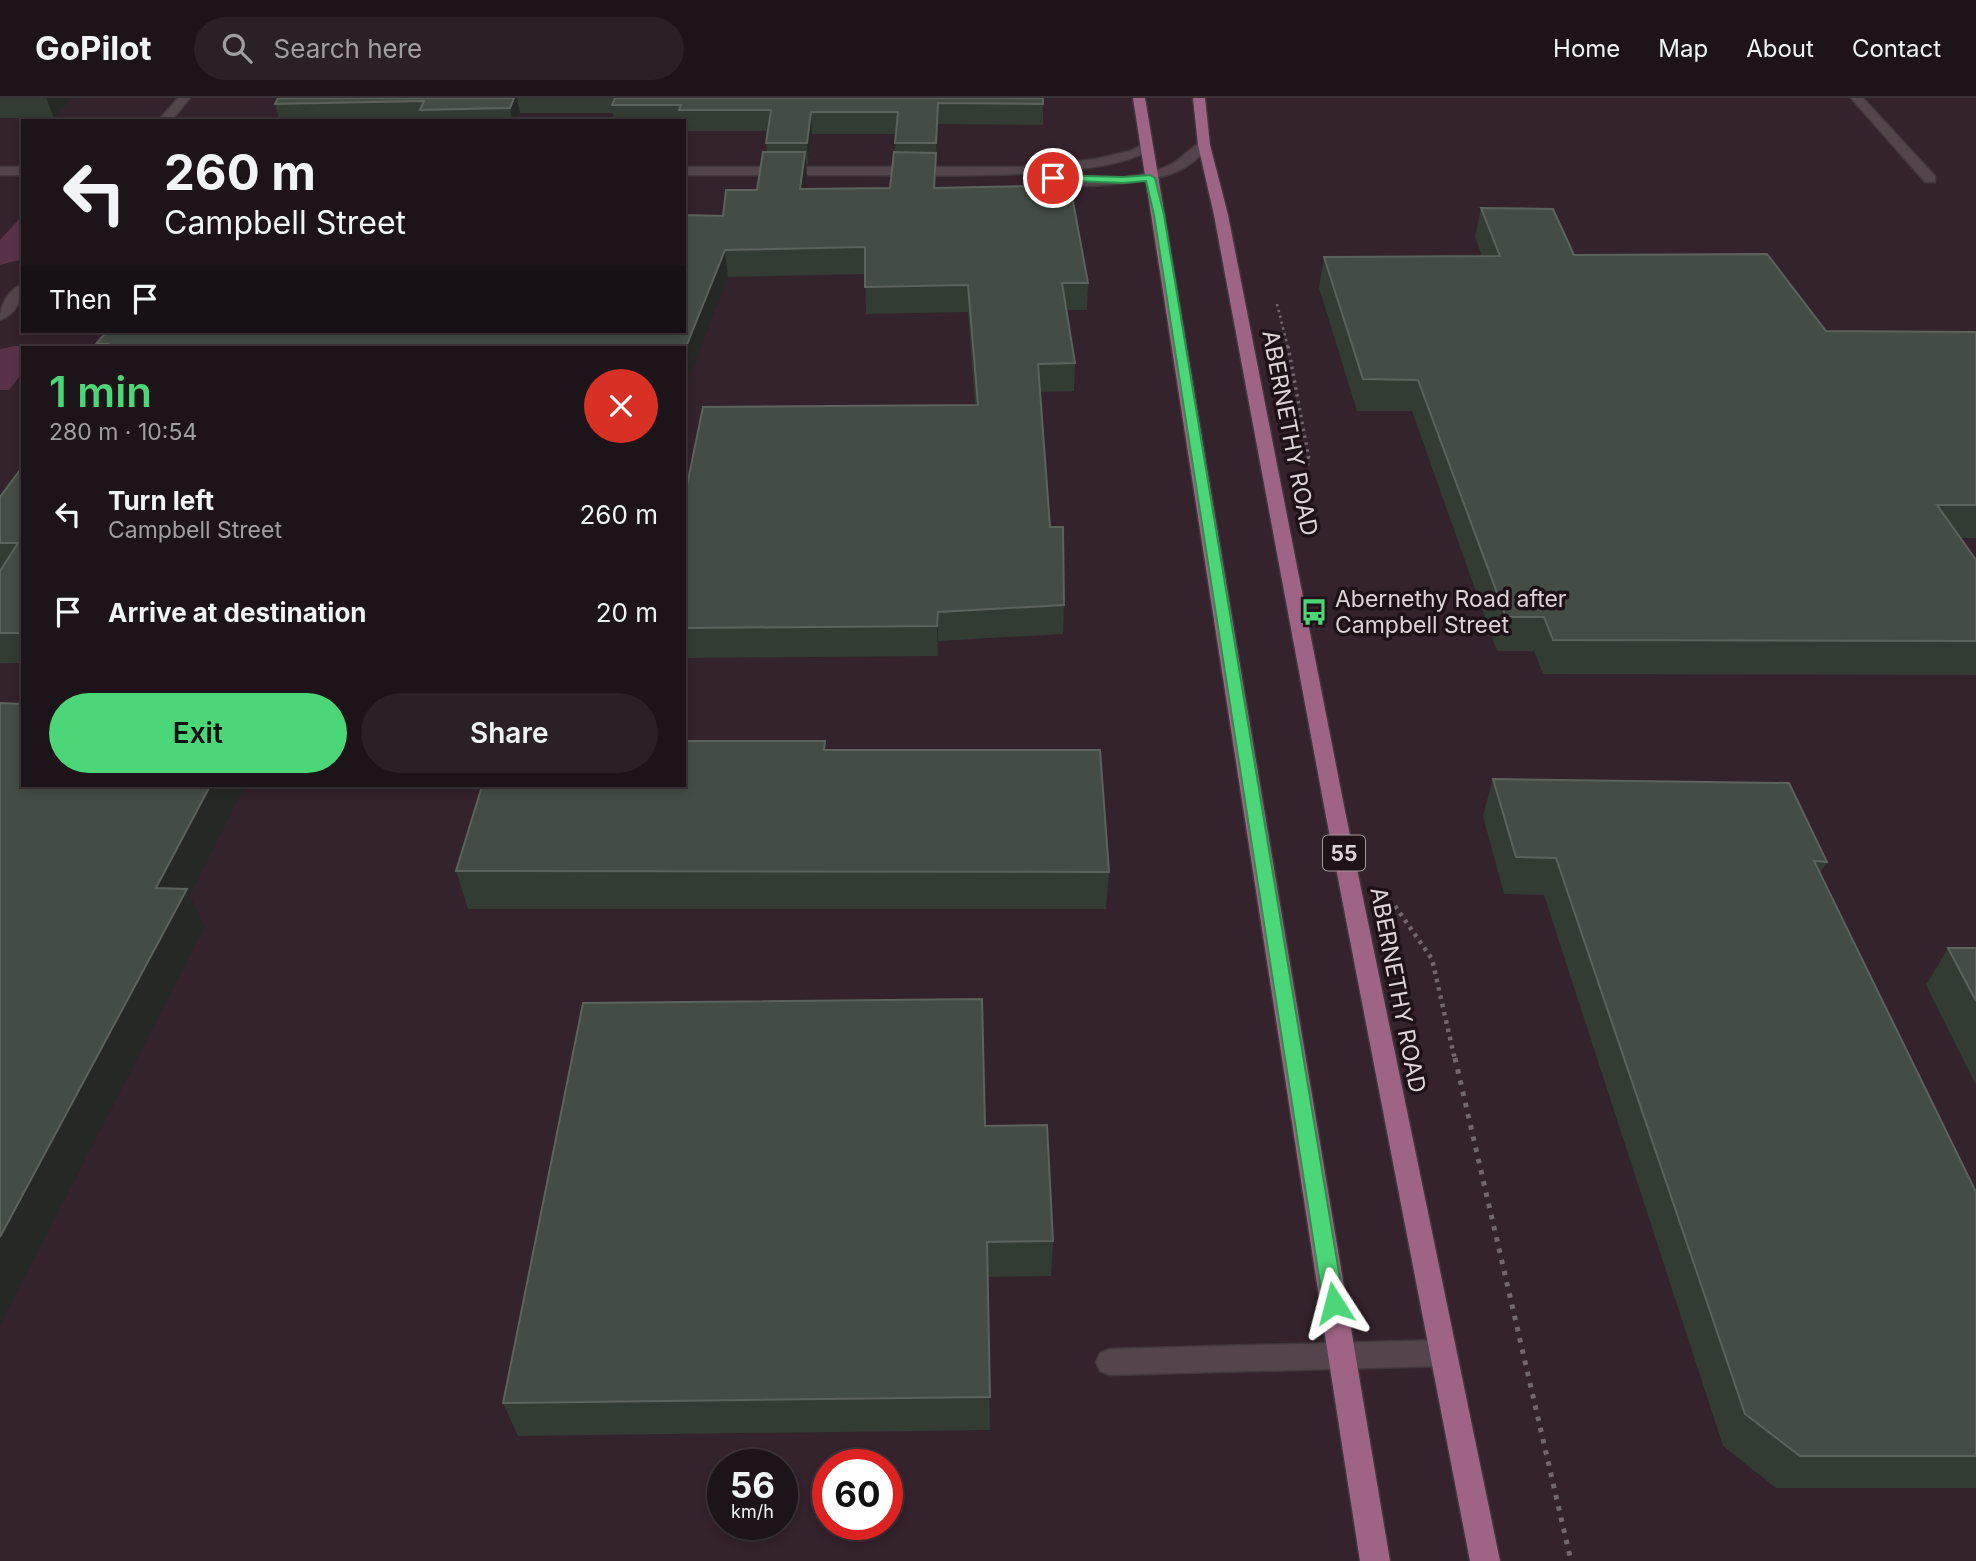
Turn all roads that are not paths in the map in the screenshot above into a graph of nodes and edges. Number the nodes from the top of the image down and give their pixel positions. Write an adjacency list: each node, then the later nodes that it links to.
1 (184, 98): 5 (street)
2 (1139, 98): 7 (main road)
3 (1199, 98): 6 (main road, ABERNETHY ROAD / 55)
4 (1857, 98): 13 (street)
5 (166, 119)
6 (1204, 145): 12 (street); 16 (main road, ABERNETHY ROAD / 55)
7 (1146, 147): 11 (street); 12 (main road)
8 (0, 171): 9 (street)
9 (21, 171)
10 (686, 171): 11 (street)
11 (1021, 171): 12 (street)
12 (1150, 178): 17 (main road)
13 (1930, 180)
14 (21, 290): 15 (street)
15 (0, 316)
16 (1443, 1353): 17 (street); 20 (main road, ABERNETHY ROAD / 55)
17 (1342, 1356): 18 (street); 19 (main road)
18 (1110, 1362)
19 (1376, 1561)
20 (1485, 1561)

